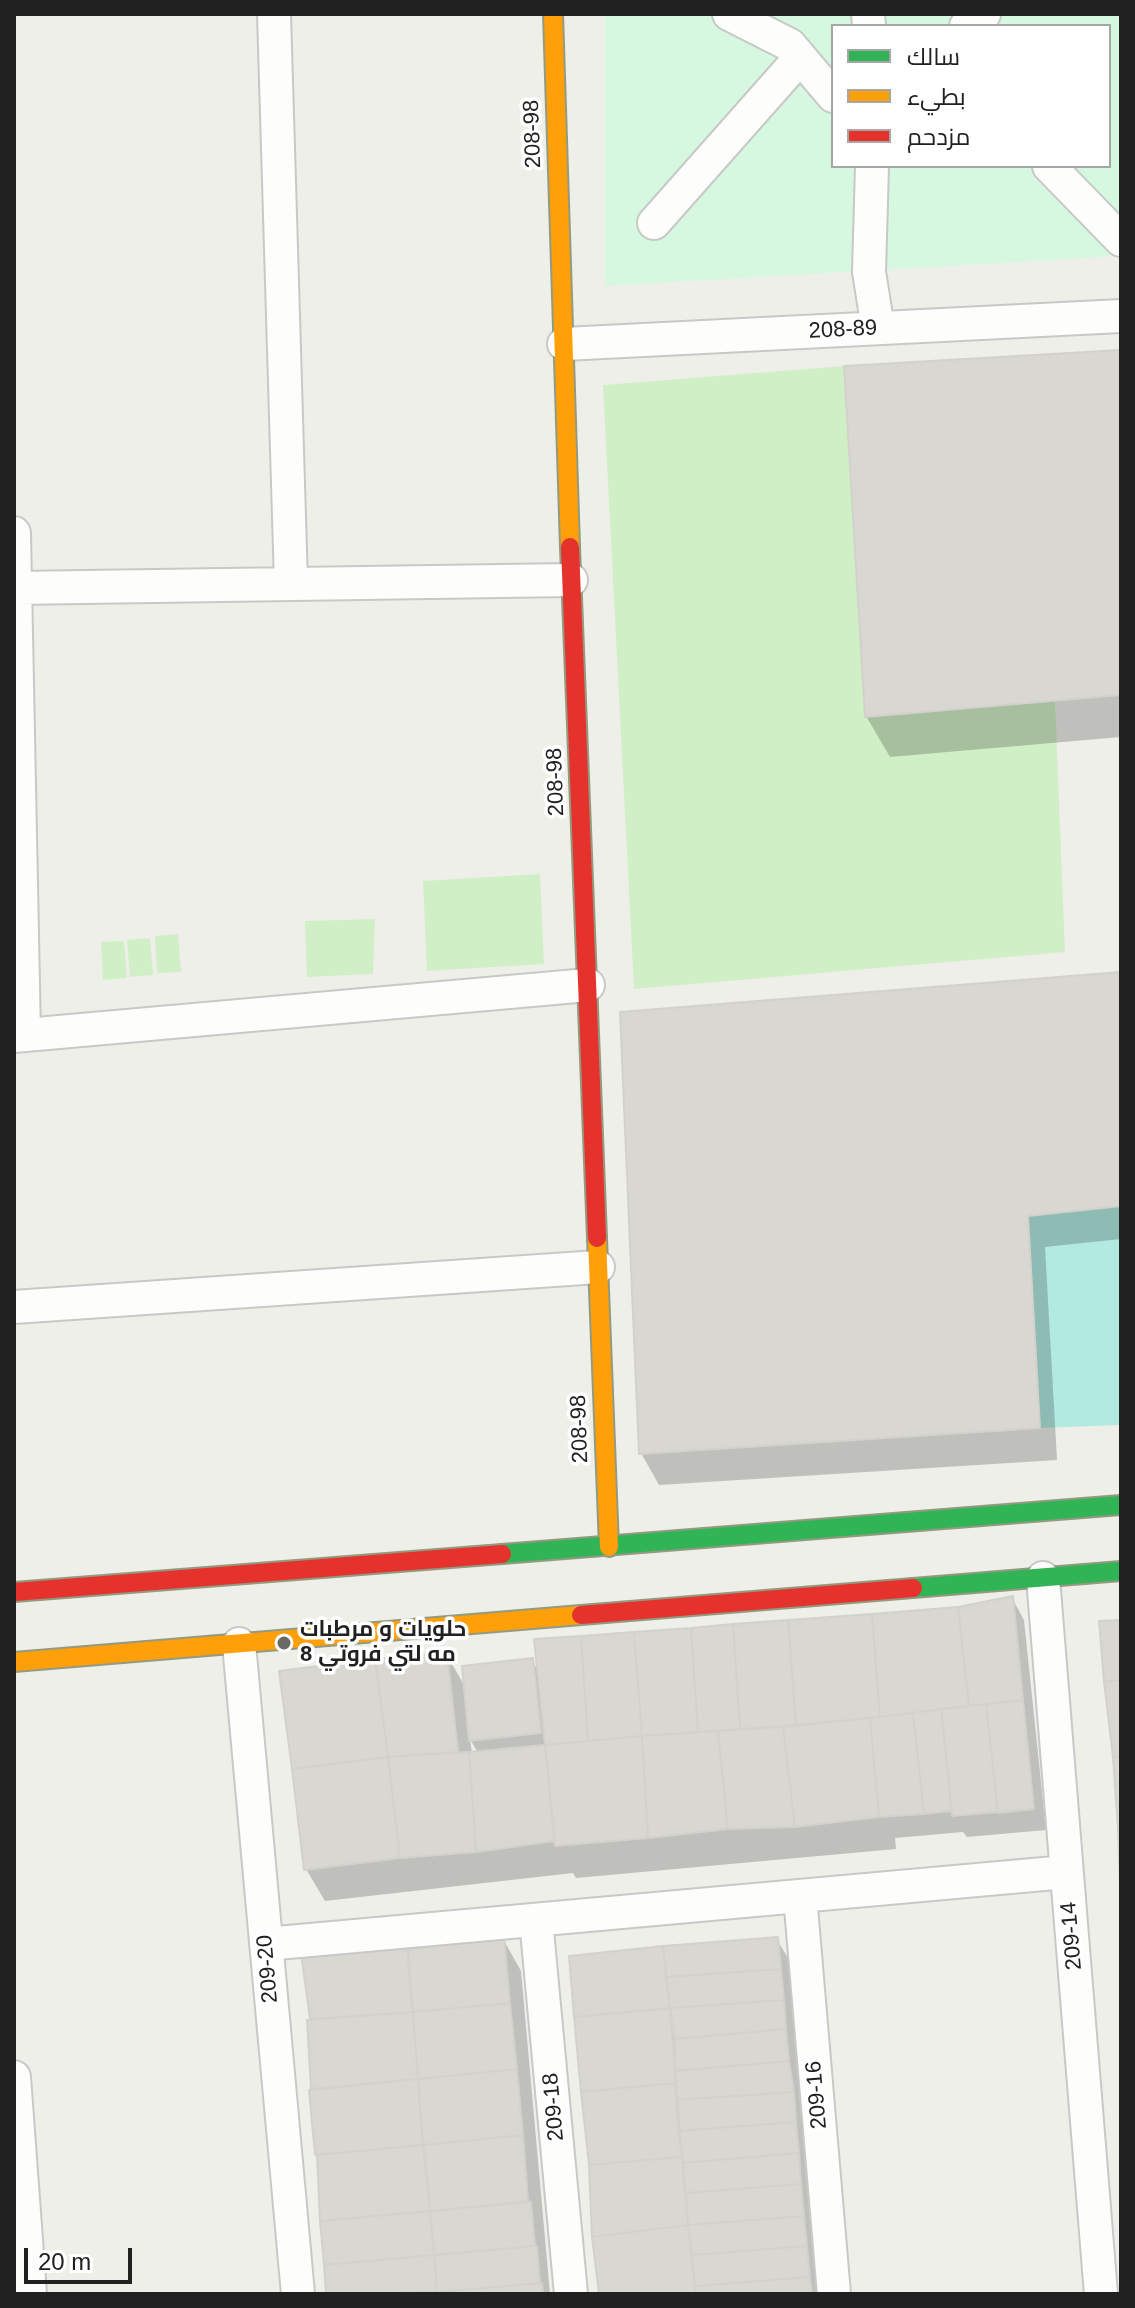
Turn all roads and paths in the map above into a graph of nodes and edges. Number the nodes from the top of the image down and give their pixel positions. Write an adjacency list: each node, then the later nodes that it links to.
1 (274, 14): 15 (street)
2 (553, 14): 12 (main road, 208-98)
3 (729, 14): 4 (street)
4 (799, 59): 5 (street); 8 (street)
5 (831, 94)
6 (872, 168): 11 (street)
7 (1051, 168): 9 (street)
8 (654, 223)
9 (1121, 240)
10 (1121, 316): 11 (street, 208-89)
11 (878, 328): 12 (street, 208-89)
12 (564, 344): 14 (main road, 208-98)
13 (14, 533): 16 (street)
14 (571, 580): 15 (street); 17 (main road, 208-98)
15 (291, 584): 16 (street)
16 (15, 588): 18 (street)
17 (588, 985): 18 (street); 19 (main road, 208-98)
18 (19, 1035)
19 (598, 1267): 20 (street); 22 (main road, 208-98)
20 (14, 1307)
21 (1121, 1505): 22 (main road)
22 (609, 1547): 25 (main road)
23 (1121, 1571): 24 (main road)
24 (1043, 1578): 26 (main road); 28 (street, 209-14)
25 (14, 1592)
26 (239, 1644): 27 (main road); 31 (street, 209-20)
27 (14, 1662)
28 (1066, 1872): 29 (street); 37 (street, 209-14)
29 (800, 1896): 30 (street); 36 (street, 209-16)
30 (536, 1920): 31 (street); 35 (street, 209-18)
31 (266, 1944): 34 (street, 209-20)
32 (14, 2077): 33 (street)
33 (30, 2294)
34 (298, 2294)
35 (571, 2294)
36 (834, 2294)
37 (1101, 2294)

